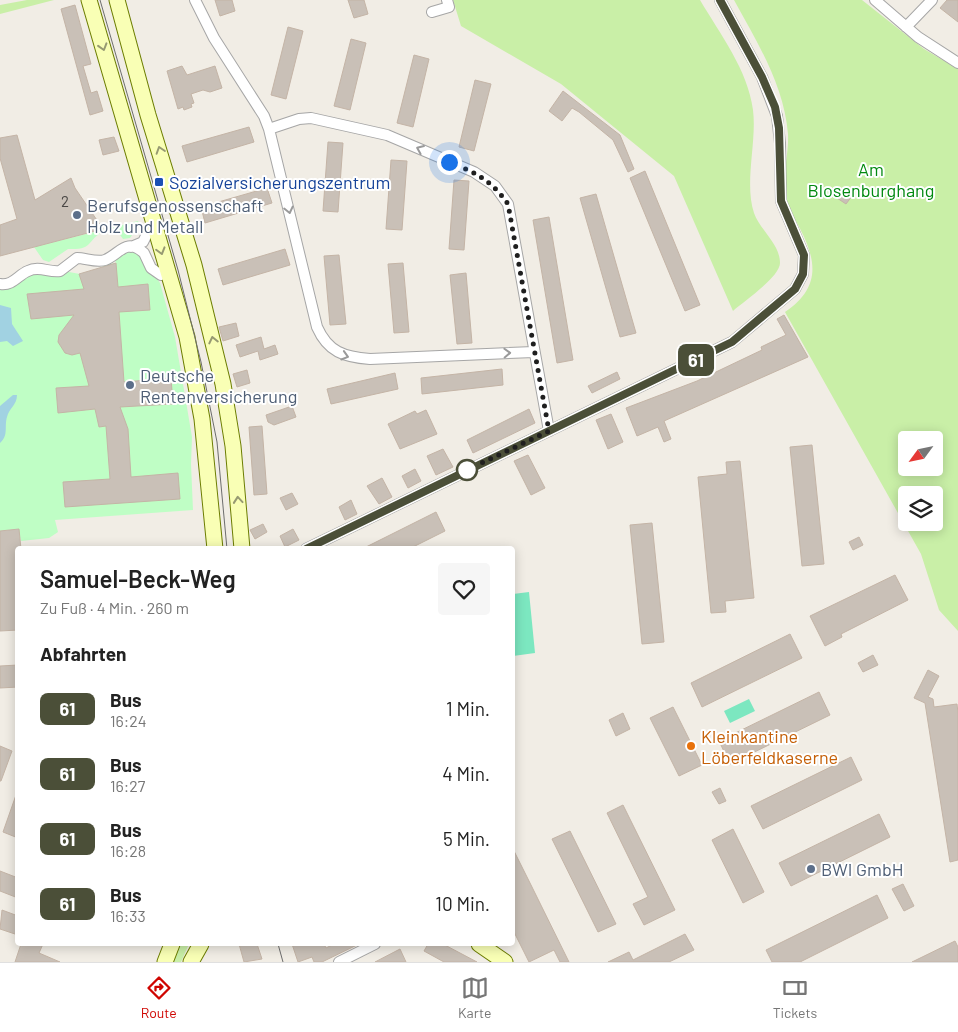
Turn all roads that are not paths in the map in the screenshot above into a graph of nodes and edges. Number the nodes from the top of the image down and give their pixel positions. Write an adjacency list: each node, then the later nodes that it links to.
1 (89, 0): 18 (main road, one-way to 18)
2 (117, 0): 19 (main road, one-way to 2)
3 (195, 0): 11 (street)
4 (447, 0): 8 (street)
5 (720, 0): 17 (street)
6 (875, 0): 9 (street)
7 (932, 0): 9 (street)
8 (432, 12)
9 (906, 27): 10 (street)
10 (958, 62)
11 (269, 129): 16 (street, one-way to 11); 16 (street, one-way to 16)
12 (147, 234): 13 (street)
13 (131, 247): 14 (street); 15 (street)
14 (161, 275)
15 (0, 284)
16 (534, 352): 17 (street)
17 (549, 431): 20 (street)
18 (215, 546)
19 (242, 546)
20 (312, 546)
21 (171, 946): 25 (main road)
22 (199, 946): 26 (main road)
23 (372, 946): 27 (street)
24 (482, 946): 28 (main road)
25 (165, 962)
26 (192, 962)
27 (339, 962)
28 (505, 962)

